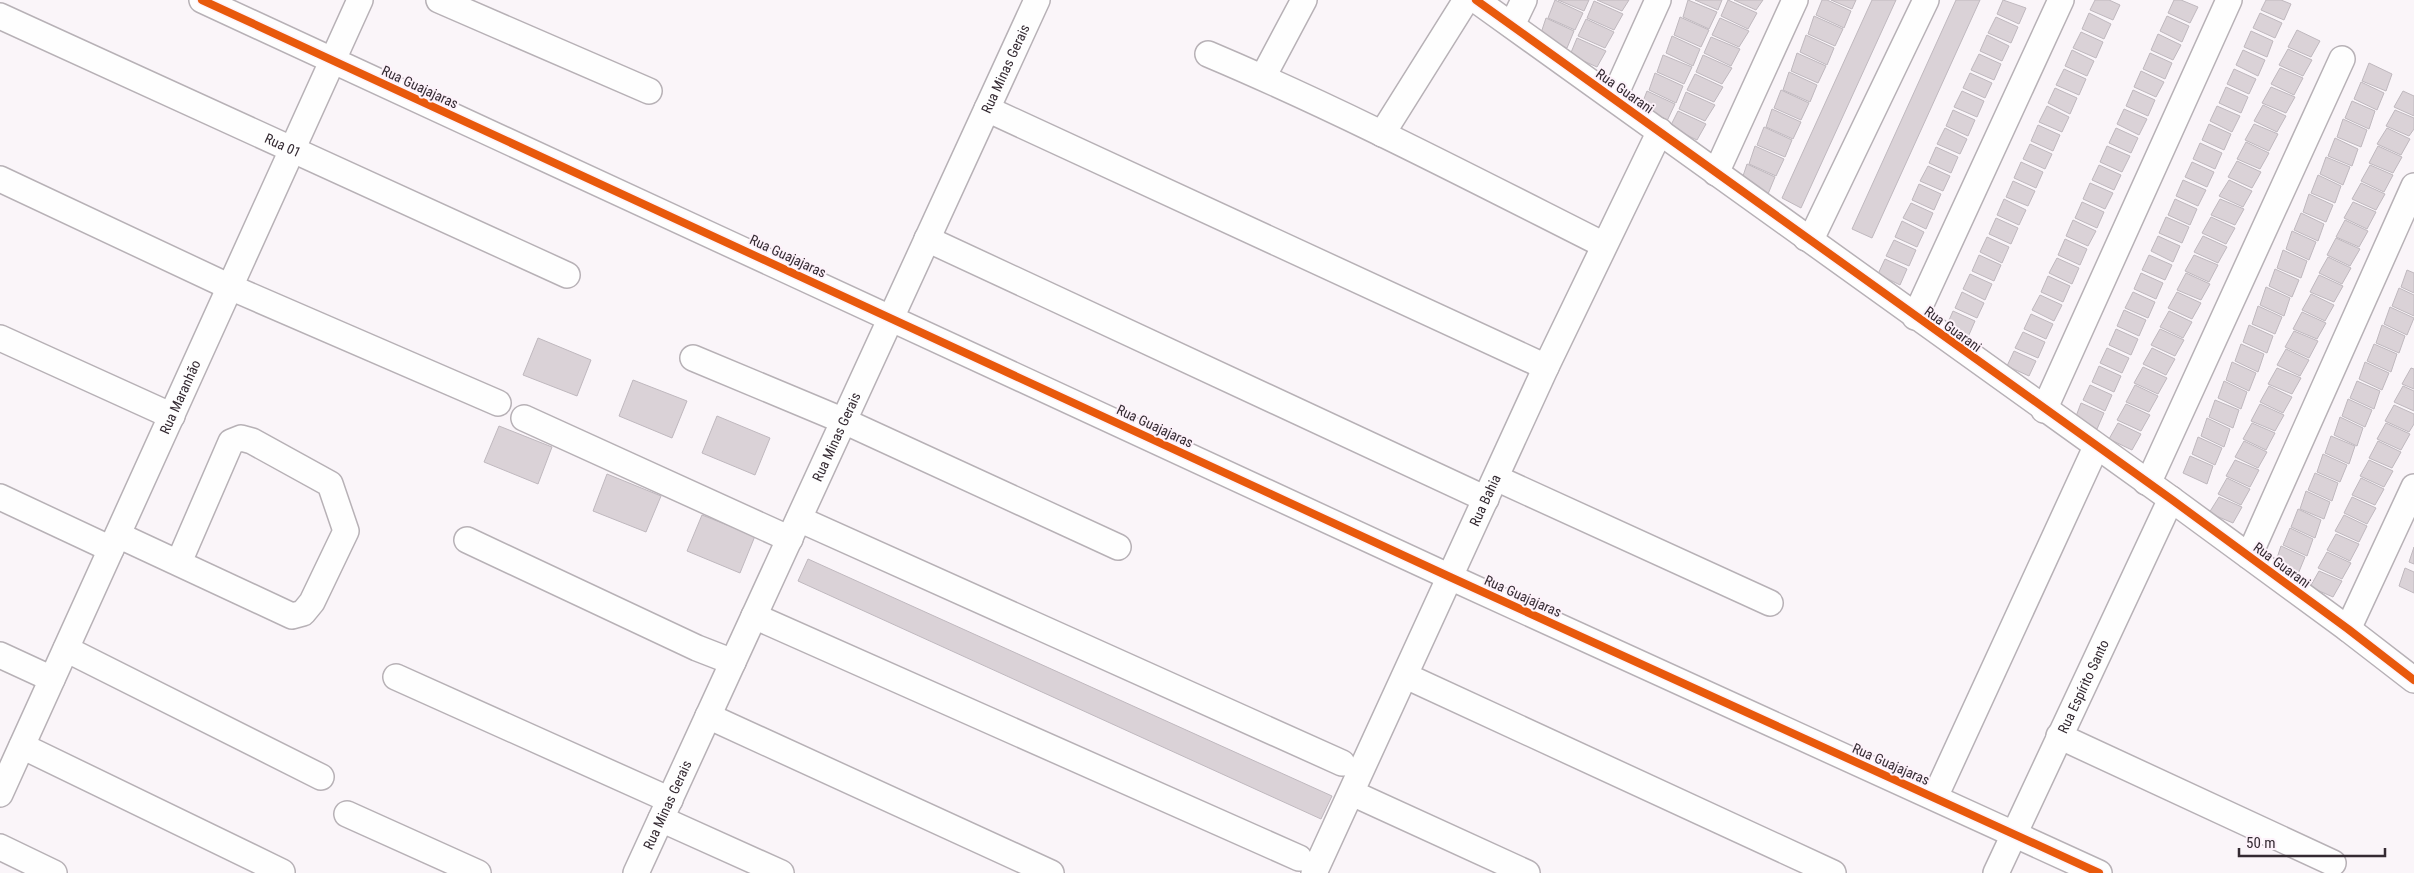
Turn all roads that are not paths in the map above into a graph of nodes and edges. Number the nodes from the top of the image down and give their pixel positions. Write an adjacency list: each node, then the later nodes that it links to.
1 (202, 0): 18 (street, Rua Guajajaras)
2 (360, 0): 18 (street, Rua Maranhão)
3 (439, 0): 20 (street)
4 (1037, 0): 22 (street, Rua Minas Gerais)
5 (1304, 0): 19 (street)
6 (1466, 0): 24 (street)
7 (1476, 0): 15 (street, Rua Guarani)
8 (1524, 0): 15 (street)
9 (1658, 0): 21 (street)
10 (1795, 0): 26 (street)
11 (1926, 0): 29 (street)
12 (2061, 0): 35 (street)
13 (2229, 0): 40 (street)
14 (0, 16): 25 (street, Rua 01)
15 (1512, 25): 21 (street, Rua Guarani)
16 (1208, 54): 19 (street)
17 (2342, 58): 45 (street)
18 (333, 60): 25 (street, Rua Maranhão); 34 (street, Rua Guajajaras)
19 (1263, 77): 24 (street)
20 (649, 90)
21 (1612, 98): 23 (street, Rua Guarani)
22 (987, 109): 30 (street, Rua Minas Gerais); 38 (street)
23 (1660, 131): 26 (street, Rua Guarani); 31 (street, Rua Bahia)
24 (1382, 134): 31 (street)
25 (293, 149): 32 (street, Rua 01); 33 (street, Rua Maranhão)
26 (1716, 173): 29 (street, Rua Guarani)
27 (0, 179): 33 (street)
28 (2414, 186): 54 (street)
29 (1806, 238): 35 (street, Rua Guarani)
30 (927, 239): 34 (street, Rua Minas Gerais); 47 (street)
31 (1604, 245): 38 (street, Rua Bahia)
32 (566, 275)
33 (230, 286): 39 (street); 41 (street, Rua Maranhão)
34 (891, 317): 43 (street, Rua Minas Gerais); 56 (street, Rua Guajajaras)
35 (1915, 317): 40 (street, Rua Guarani)
36 (0, 338): 41 (street)
37 (693, 358): 43 (street)
38 (1546, 367): 47 (street, Rua Bahia)
39 (498, 403)
40 (2044, 410): 44 (street, Rua Guarani)
41 (172, 416): 52 (street, Rua Maranhão)
42 (524, 418): 50 (street)
43 (844, 421): 50 (street, Rua Minas Gerais); 53 (street)
44 (2096, 448): 45 (street, Rua Guarani); 74 (street)
45 (2146, 482): 49 (street, Rua Guarani)
46 (2414, 487): 59 (street)
47 (1491, 489): 56 (street, Rua Bahia); 57 (street)
48 (0, 497): 52 (street)
49 (2171, 499): 54 (street, Rua Guarani); 68 (street, Rua Espírito Santo)
50 (794, 529): 58 (street, Rua Minas Gerais); 70 (street)
51 (467, 540): 62 (street)
52 (114, 542): 55 (street); 60 (street, Rua Maranhão)
53 (1118, 547)
54 (2249, 556): 59 (street, Rua Guarani)
55 (179, 562): 55 (street)
56 (1450, 577): 63 (street, Rua Bahia); 74 (street, Rua Guajajaras)
57 (1770, 603)
58 (754, 616): 62 (street, Rua Minas Gerais); 80 (street)
59 (2348, 629): 66 (street, Rua Guarani)
60 (66, 649): 65 (street, Rua Maranhão); 71 (street)
61 (0, 655): 65 (street)
62 (733, 662): 67 (street, Rua Minas Gerais)
63 (1406, 676): 72 (street, Rua Bahia); 88 (street)
64 (396, 677): 75 (street)
65 (52, 679): 69 (street, Rua Maranhão)
66 (2414, 680)
67 (708, 716): 75 (street, Rua Minas Gerais); 86 (street)
68 (2059, 736): 77 (street, Rua Espírito Santo); 79 (street)
69 (22, 746): 73 (street, Rua Maranhão); 81 (street)
70 (1342, 763)
71 (321, 777)
72 (1352, 793): 80 (street, Rua Bahia); 87 (street)
73 (0, 794)
74 (1934, 797): 77 (street, Rua Guajajaras)
75 (665, 810): 84 (street, Rua Minas Gerais); 85 (street)
76 (347, 814): 83 (street)
77 (2014, 834): 89 (street, Rua Espírito Santo); 90 (street, Rua Guajajaras)
78 (0, 847): 82 (street)
79 (2333, 863)
80 (1307, 865)
81 (282, 872)
82 (54, 873)
83 (478, 873)
84 (636, 873)
85 (781, 873)
86 (1051, 873)
87 (1527, 873)
88 (1833, 873)
89 (1996, 873)
90 (2099, 873)

